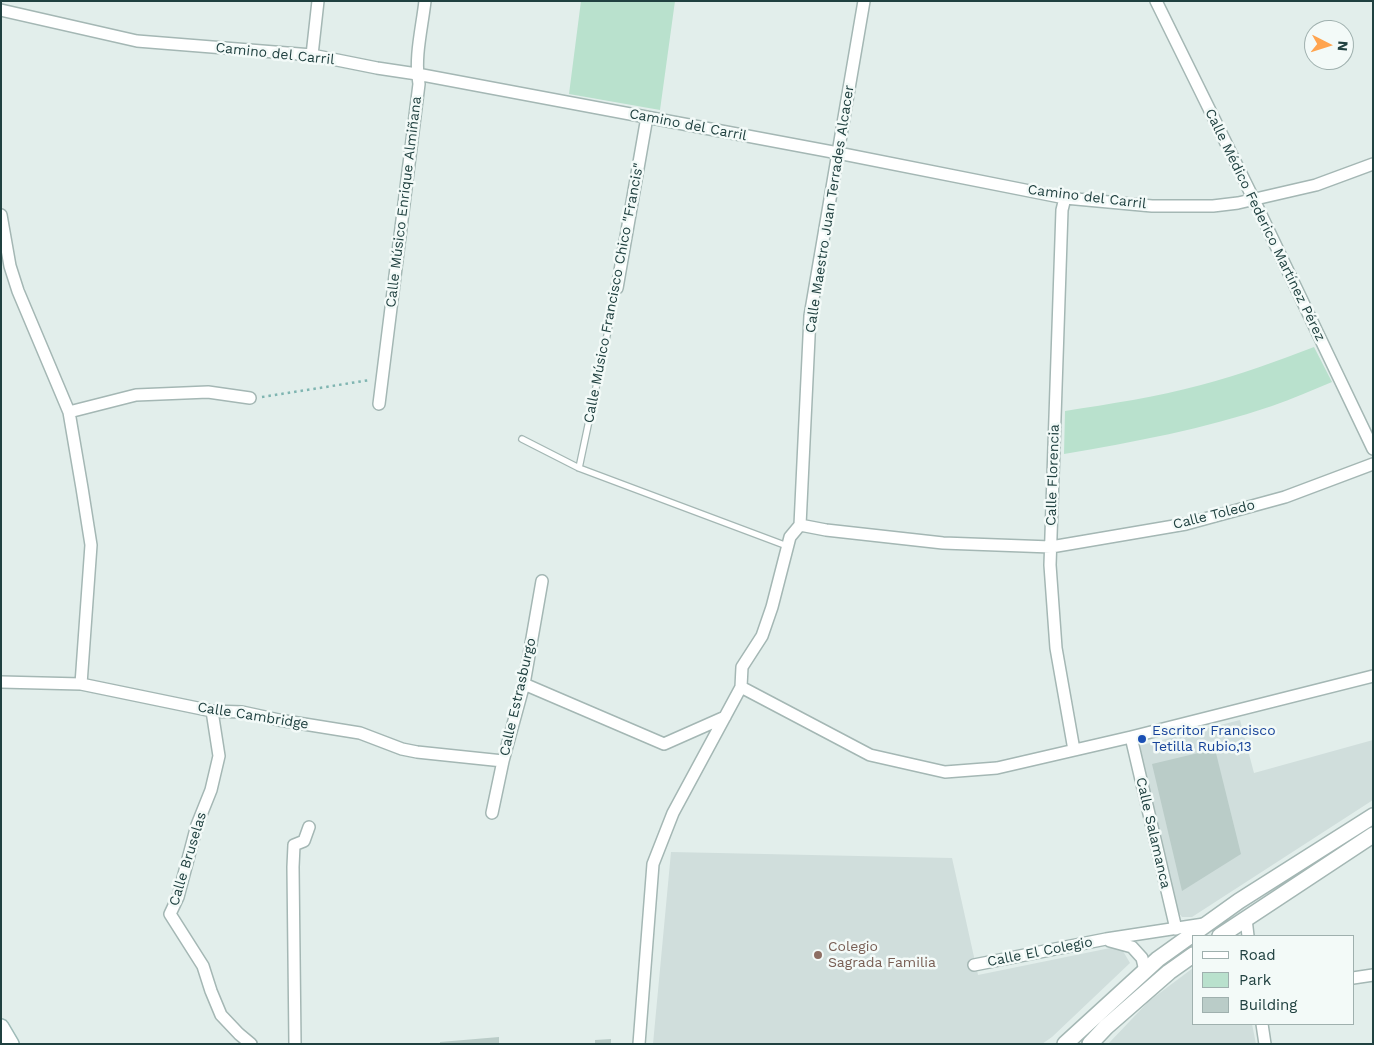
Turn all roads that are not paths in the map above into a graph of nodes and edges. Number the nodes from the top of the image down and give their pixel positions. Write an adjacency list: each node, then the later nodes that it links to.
1 (318, 1): 6 (street)
2 (425, 1): 7 (street, Calle Músico Enrique Almiñana)
3 (864, 1): 9 (street, Calle Maestro Juan Terrades Alcacer)
4 (1156, 1): 12 (street, Calle Médico Federico Martínez Pérez)
5 (1, 10): 6 (street, Camino del Carril)
6 (312, 55): 7 (street, Camino del Carril)
7 (417, 74): 8 (street, Camino del Carril); 16 (street, Calle Músico Enrique Almiñana)
8 (648, 117): 9 (street, Camino del Carril); 14 (street, Calle Músico Francisco Chico "Francis")
9 (838, 153): 11 (street, Camino del Carril); 22 (street, Calle Maestro Juan Terrades Alcacer)
10 (1373, 164): 12 (street, Camino del Carril)
11 (1065, 198): 12 (street, Camino del Carril); 24 (street, Calle Florencia)
12 (1254, 200): 19 (street, Calle Médico Federico Martínez Pérez)
13 (1, 215): 17 (street)
14 (616, 288): 21 (lane, Calle Músico Francisco Chico "Francis")
15 (250, 398): 17 (street)
16 (379, 404)
17 (69, 412): 28 (street)
18 (522, 438): 21 (lane)
19 (1373, 449)
20 (1373, 464): 24 (street, Calle Toledo)
21 (579, 468): 23 (lane)
22 (800, 525): 23 (street, Calle Maestro Juan Terrades Alcacer); 24 (street, Calle Toledo)
23 (788, 546): 30 (street, Calle Maestro Juan Terrades Alcacer)
24 (1051, 548): 34 (street, Calle Florencia)
25 (542, 581): 29 (street, Calle Estrasburgo)
26 (1373, 676): 33 (street)
27 (1, 682): 28 (street, Calle Cambridge)
28 (81, 684): 31 (street, Calle Cambridge)
29 (524, 684): 32 (street); 35 (street, Calle Estrasburgo)
30 (741, 687): 32 (street, Calle Maestro Juan Terrades Alcacer); 34 (street)
31 (212, 711): 35 (street, Calle Cambridge); 55 (street, Calle Bruselas)
32 (725, 717): 57 (street, Calle Maestro Juan Terrades Alcacer)
33 (1131, 737): 34 (street); 42 (street, Calle Salamanca)
34 (1074, 750)
35 (503, 761): 36 (street, Calle Estrasburgo)
36 (492, 813)
37 (1373, 816): 41 (street)
38 (309, 827): 56 (street)
39 (1373, 835): 40 (street)
40 (1246, 919): 43 (street); 44 (street)
41 (1209, 923): 42 (street, Calle El Colegio); 48 (street)
42 (1176, 929): 45 (street, Calle El Colegio)
43 (1222, 935)
44 (1248, 935)
45 (1106, 939): 47 (street, Calle El Colegio); 48 (street, Calle El Colegio)
46 (1192, 956): 53 (street)
47 (974, 965)
48 (1145, 971): 58 (street)
49 (1373, 975): 50 (street)
50 (1354, 978)
51 (1262, 1025): 59 (street)
52 (1, 1028): 54 (street)
53 (1092, 1043)
54 (11, 1044)
55 (251, 1044)
56 (295, 1044)
57 (639, 1044)
58 (1065, 1044)
59 (1265, 1044)

